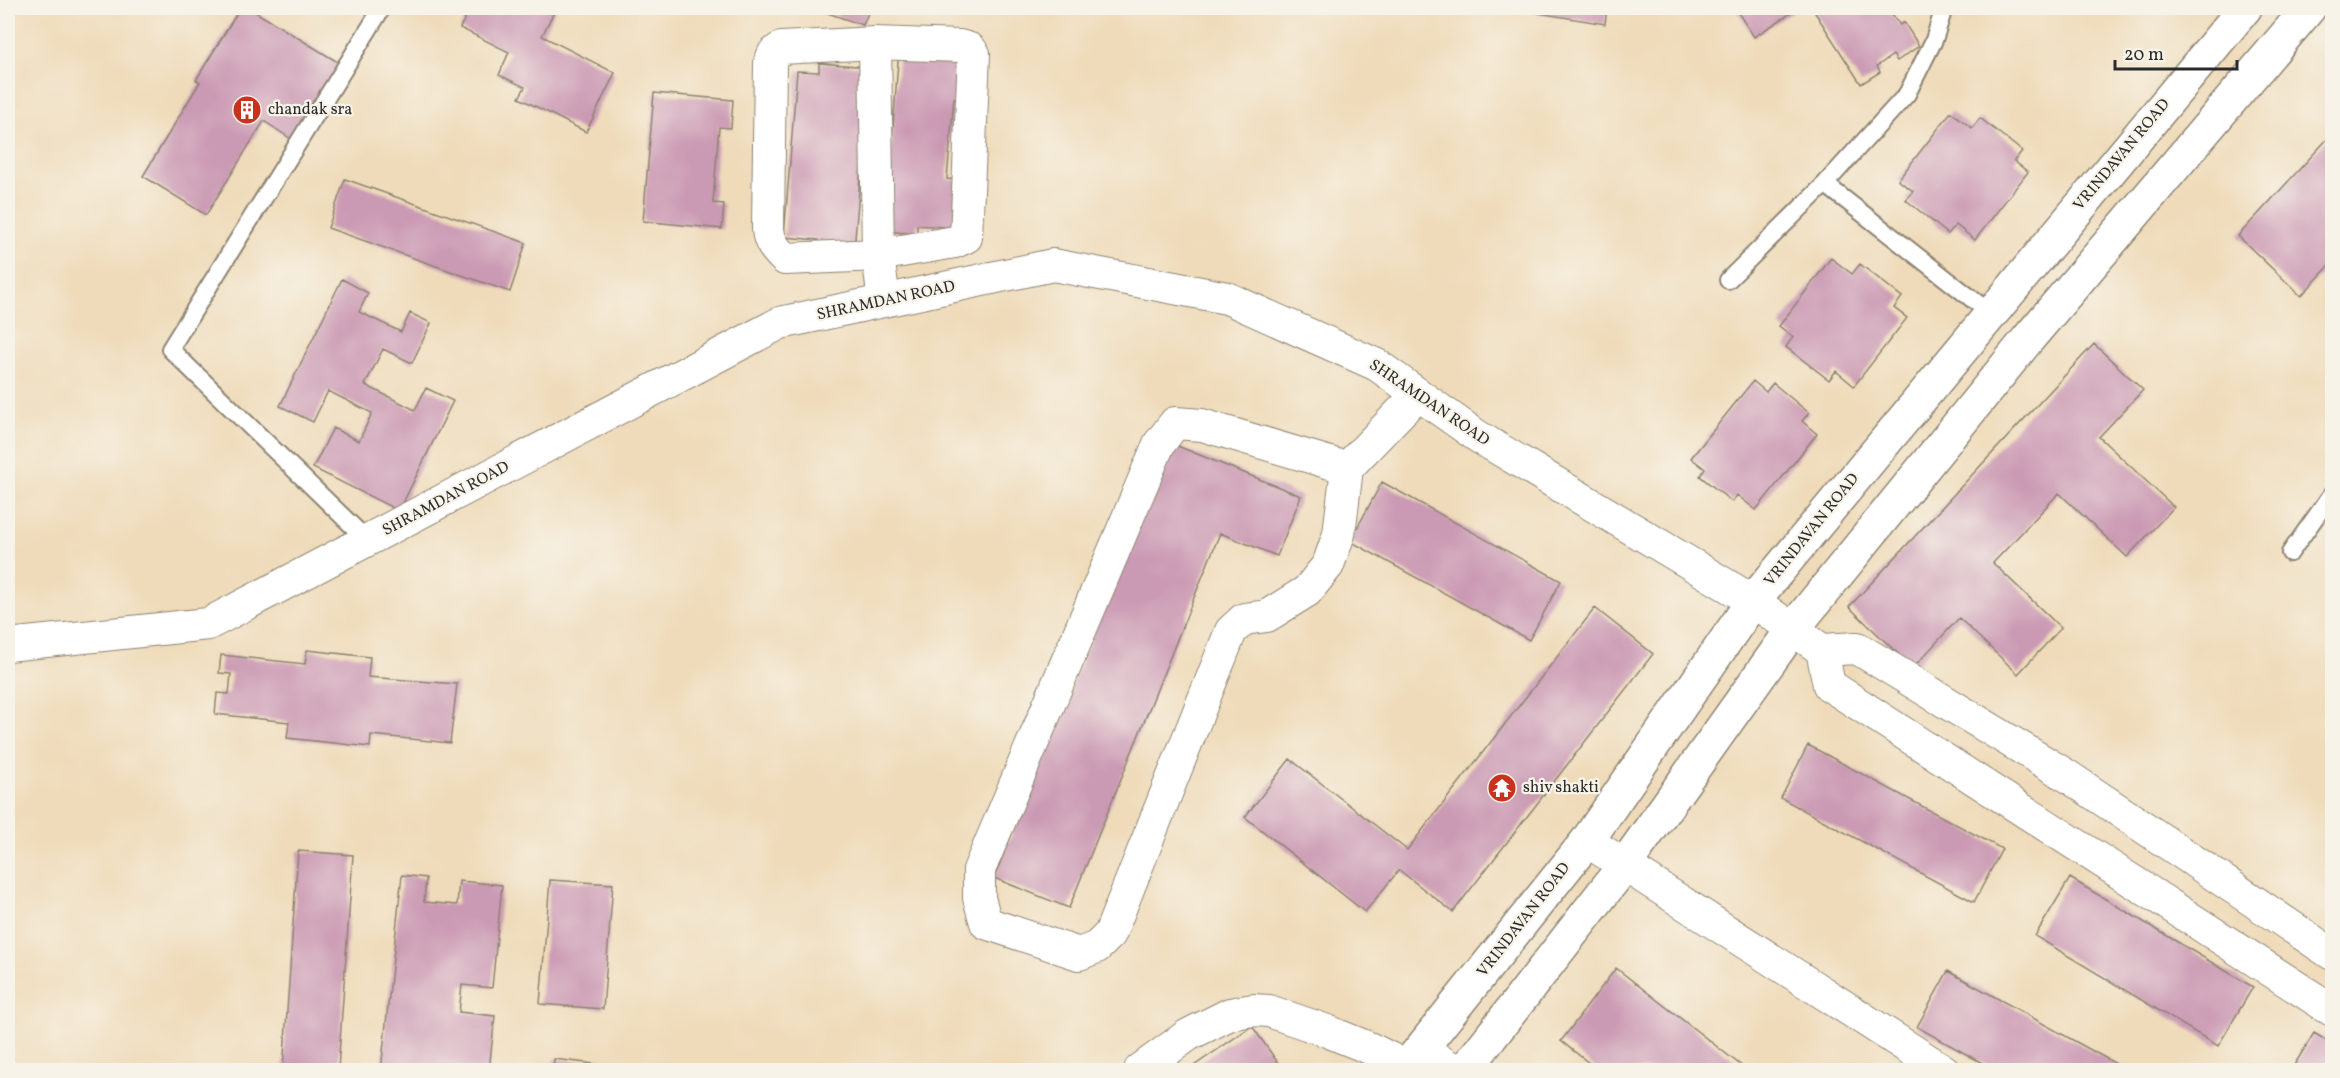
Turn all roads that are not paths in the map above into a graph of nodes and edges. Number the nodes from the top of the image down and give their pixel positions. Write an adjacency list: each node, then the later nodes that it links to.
1 (382, 8): 14 (lane)
2 (1944, 8): 6 (lane)
3 (2245, 8): 10 (street, VRINDAVAN ROAD)
4 (2309, 8): 17 (street)
5 (875, 43): 7 (street); 7 (street); 7 (street)
6 (1825, 184): 8 (lane); 10 (lane)
7 (878, 255): 9 (street)
8 (1728, 280)
9 (884, 301): 11 (street, SHRAMDAN ROAD); 14 (street, SHRAMDAN ROAD)
10 (1990, 313): 16 (street, VRINDAVAN ROAD)
11 (1418, 394): 12 (street); 16 (street, SHRAMDAN ROAD)
12 (1347, 468): 12 (street)
13 (2332, 494): 15 (lane)
14 (367, 540): 18 (street, SHRAMDAN ROAD)
15 (2290, 554)
16 (1753, 601): 17 (street, SHRAMDAN ROAD); 22 (street, VRINDAVAN ROAD)
17 (1792, 630): 19 (street, SHRAMDAN ROAD); 23 (street)
18 (8, 645)
19 (1822, 650): 20 (street); 21 (street)
20 (2069, 777): 21 (street); 24 (street)
21 (2035, 816): 25 (street)
22 (1587, 841): 23 (street); 26 (street, VRINDAVAN ROAD)
23 (1624, 866): 29 (street); 30 (street)
24 (2332, 954)
25 (2332, 1010)
26 (1412, 1064): 27 (street); 28 (street)
27 (1140, 1071)
28 (1454, 1071)
29 (1465, 1071)
30 (1943, 1071)

